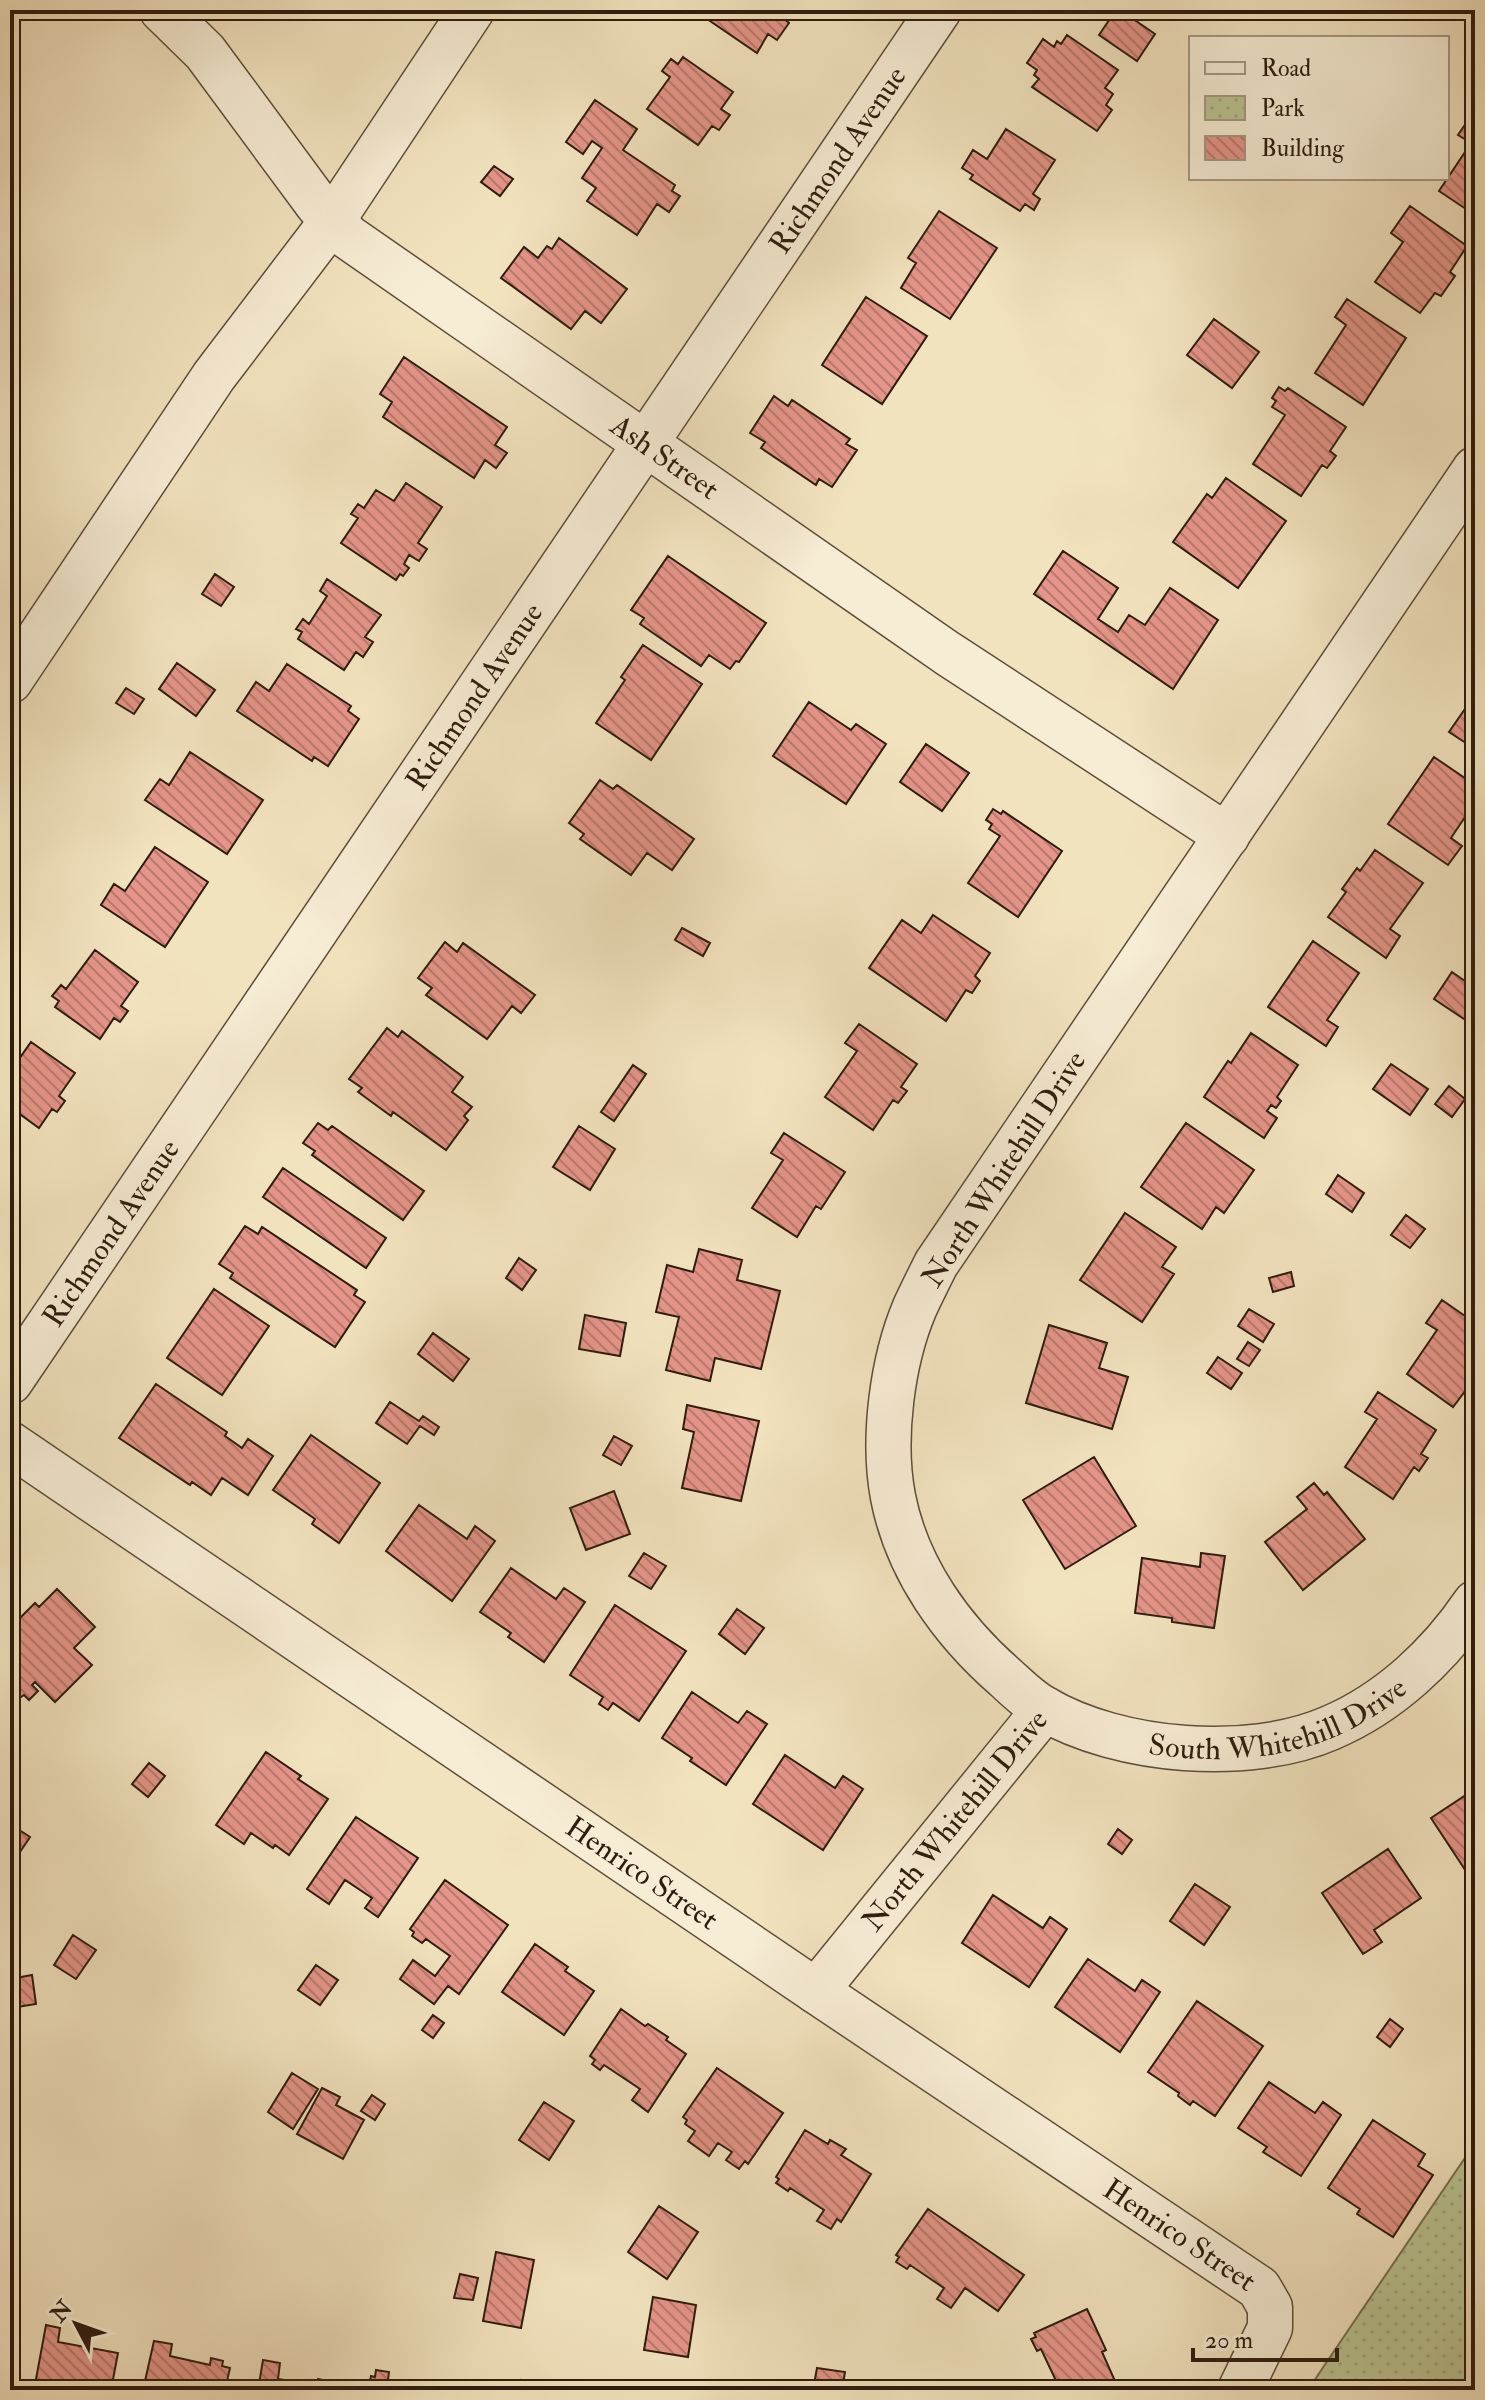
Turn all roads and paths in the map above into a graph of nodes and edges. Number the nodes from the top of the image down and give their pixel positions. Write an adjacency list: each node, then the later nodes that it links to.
1 (162, 10): 4 (street, Ash Street)
2 (472, 10): 4 (street)
3 (939, 10): 5 (street, Richmond Avenue)
4 (332, 221): 5 (street, Ash Street); 7 (street)
5 (647, 444): 8 (street, Ash Street); 9 (street, Richmond Avenue)
6 (1475, 469): 8 (street, North Whitehill Drive)
7 (10, 681)
8 (1227, 836): 12 (street, North Whitehill Drive)
9 (10, 1382)
10 (10, 1444): 13 (street, Henrico Street)
11 (1475, 1603): 12 (street, South Whitehill Drive)
12 (1045, 1709): 13 (street, North Whitehill Drive)
13 (816, 1991): 14 (street, Henrico Street)
14 (1240, 2390)

